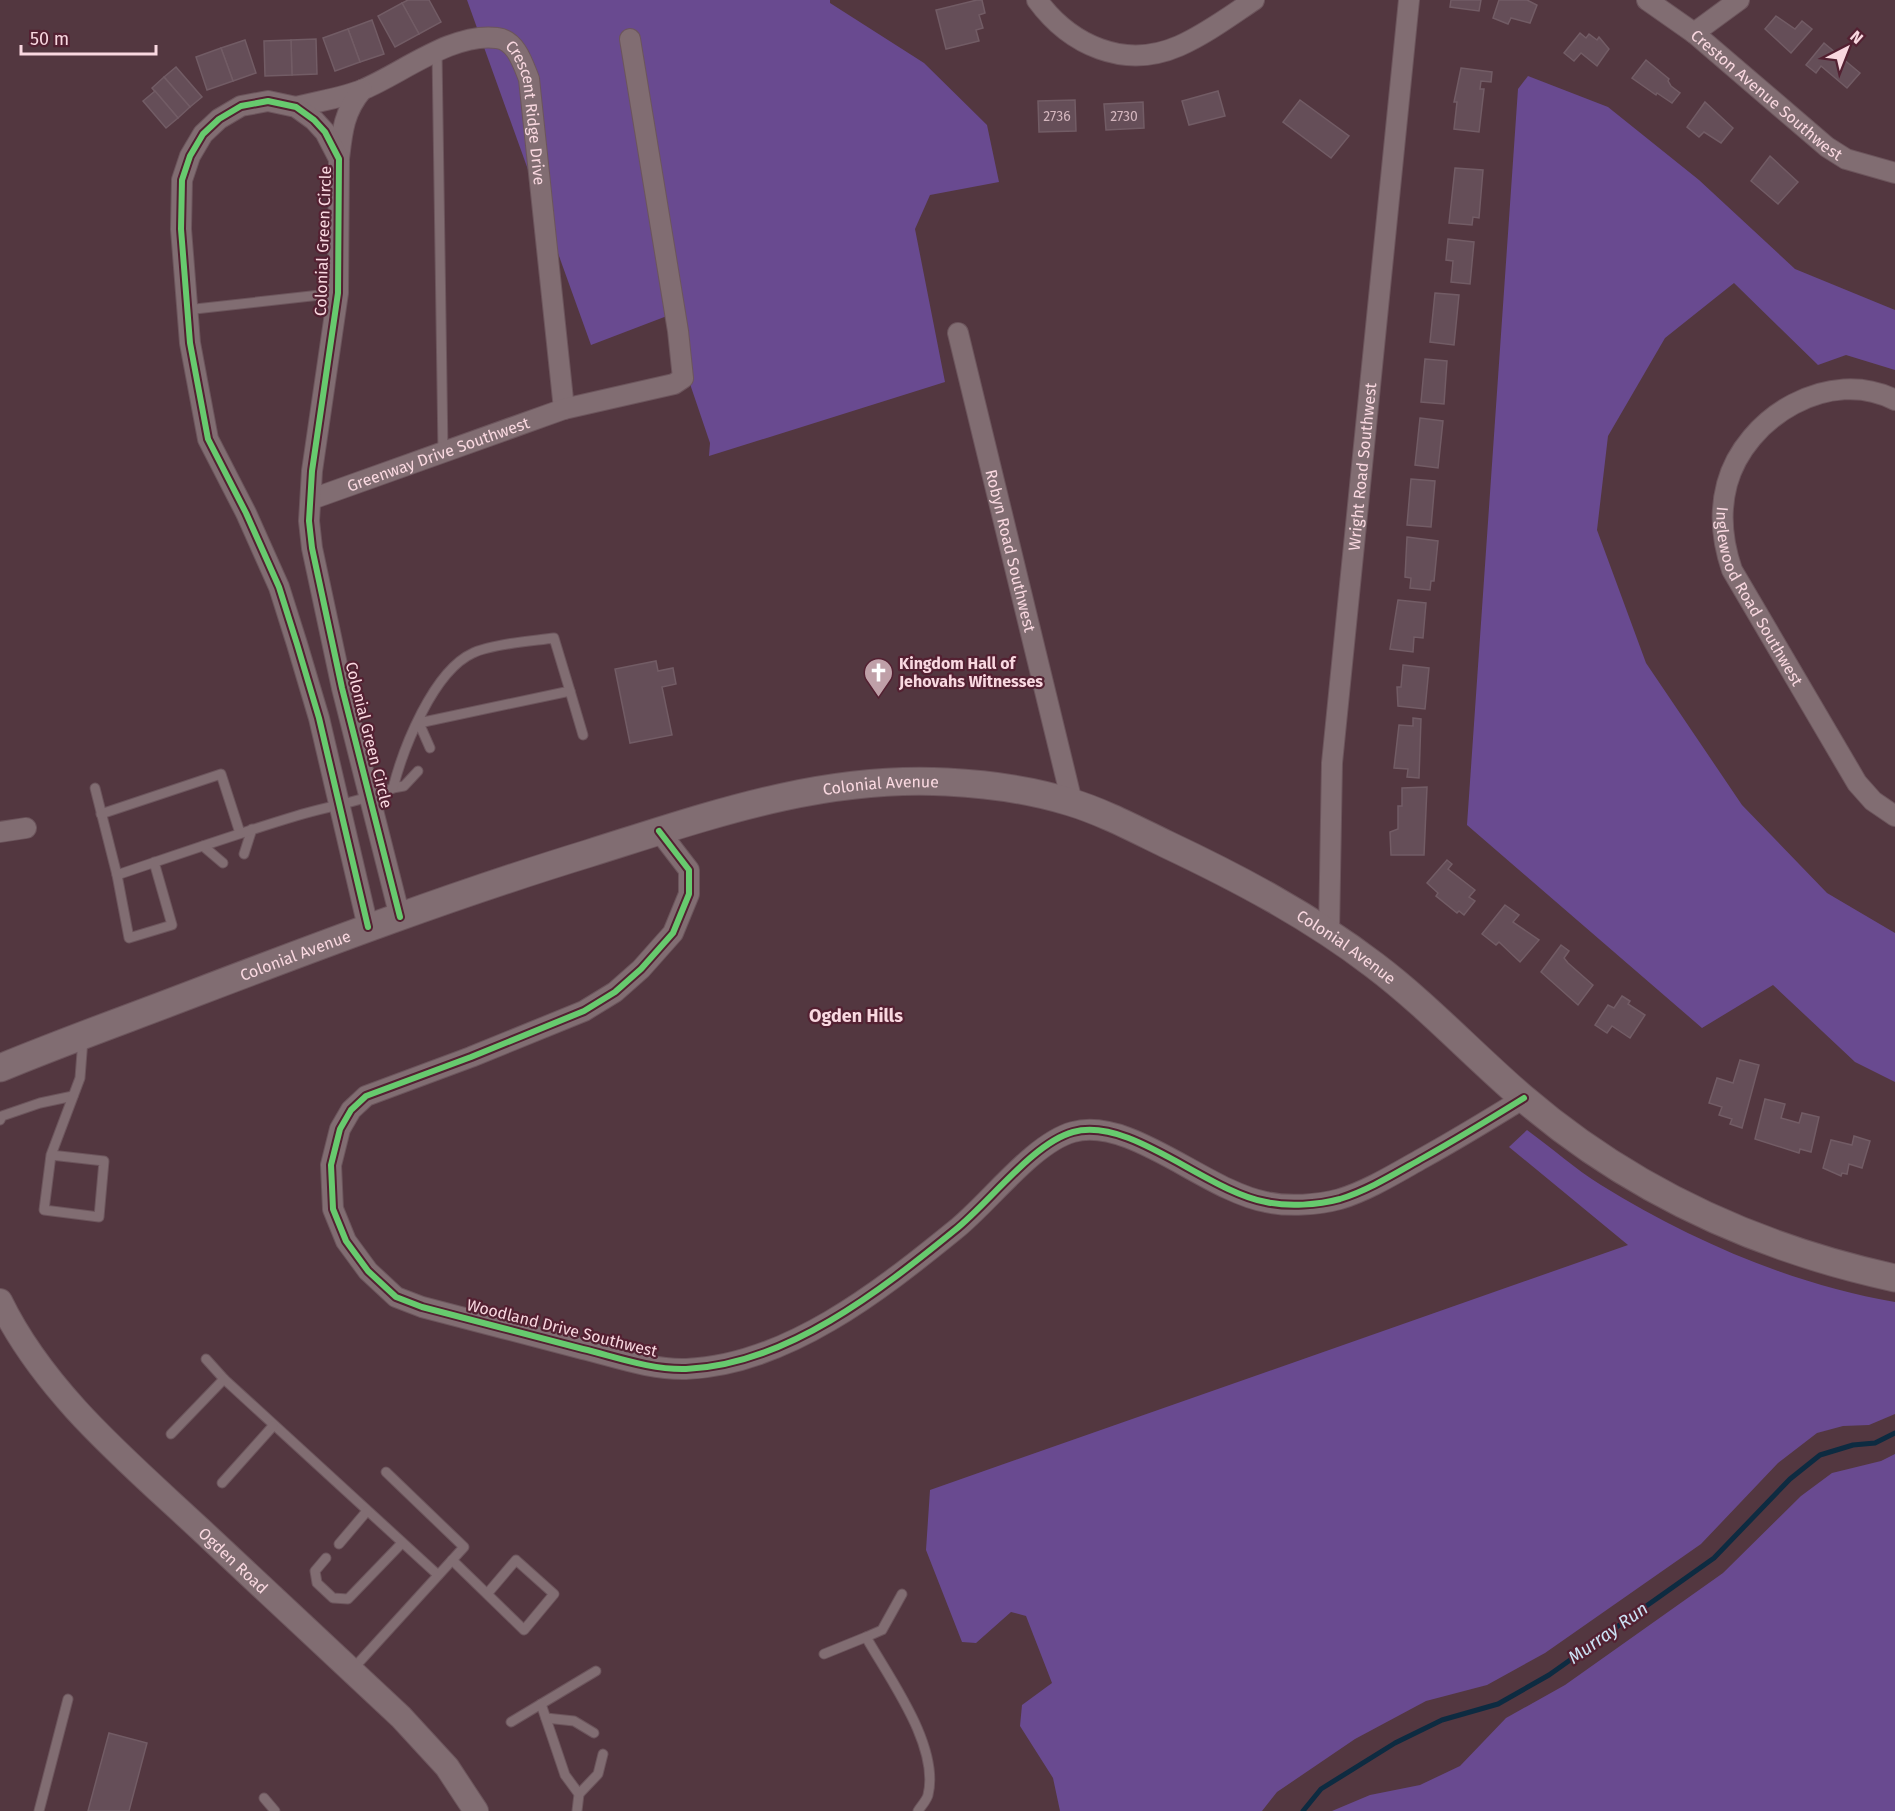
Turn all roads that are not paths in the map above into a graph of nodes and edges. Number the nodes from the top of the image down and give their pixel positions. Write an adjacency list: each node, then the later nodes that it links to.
1 (1037, 0): 2 (street)
2 (1254, 0)
3 (1409, 0): 44 (street, Wright Road Southwest)
4 (1647, 0): 6 (street, Creston Avenue Southwest)
5 (1739, 0): 6 (street)
6 (1694, 33): 12 (street, Creston Avenue Southwest)
7 (630, 39): 17 (street, Greenway Drive Southwest)
8 (437, 51): 9 (street, Crescent Ridge Drive); 17 (street, Crescent Ridge Drive); 18 (lane)
9 (362, 90): 10 (street, Crescent Ridge Drive); 11 (street)
10 (296, 107): 11 (street, Colonial Green Circle); 14 (street, Colonial Green Circle)
11 (339, 159): 13 (street, Colonial Green Circle)
12 (1895, 173)
13 (338, 293): 14 (lane); 19 (street, Colonial Green Circle)
14 (186, 310): 29 (street, Colonial Green Circle)
15 (958, 333): 28 (street, Robyn Road Southwest)
16 (1895, 400): 31 (street, Inglewood Road Southwest)
17 (564, 410): 18 (street, Greenway Drive Southwest)
18 (443, 454): 19 (street, Greenway Drive Southwest)
19 (312, 499): 27 (street, Colonial Green Circle)
20 (570, 691): 21 (lane); 21 (lane); 22 (lane)
21 (419, 723): 23 (lane); 26 (lane)
22 (583, 735)
23 (430, 748)
24 (418, 771): 26 (lane)
25 (95, 788): 30 (lane)
26 (393, 788): 27 (lane)
27 (372, 798): 29 (lane); 42 (street, Colonial Green Circle)
28 (1072, 802): 34 (main road, Colonial Avenue); 44 (main road, Colonial Avenue)
29 (338, 803): 33 (lane); 43 (street, Colonial Green Circle)
30 (101, 814): 36 (lane); 41 (lane)
31 (1895, 816)
32 (26, 828): 35 (street)
33 (252, 829): 36 (lane); 38 (lane)
34 (659, 831): 42 (main road, Colonial Avenue); 48 (street, Woodland Drive Southwest)
35 (0, 832)
36 (240, 833): 37 (lane)
37 (203, 846): 39 (lane); 40 (lane)
38 (244, 854)
39 (154, 862): 41 (lane); 41 (lane)
40 (222, 863)
41 (117, 875)
42 (400, 917): 43 (main road, Colonial Avenue)
43 (368, 927): 45 (main road, Colonial Avenue)
44 (1329, 933): 48 (main road, Colonial Avenue)
45 (83, 1033): 46 (main road, Colonial Avenue); 47 (lane)
46 (0, 1068)
47 (73, 1096): 49 (lane); 50 (lane)
48 (1524, 1098): 51 (main road, Colonial Avenue)
49 (0, 1120)
50 (51, 1155): 50 (lane)
51 (1895, 1278)
52 (0, 1301): 69 (street, Ogden Road)
53 (206, 1359): 54 (lane)
54 (224, 1379): 55 (lane); 56 (lane)
55 (273, 1426): 58 (lane); 59 (lane)
56 (171, 1434)
57 (386, 1472): 63 (lane)
58 (222, 1483)
59 (367, 1511): 60 (lane); 61 (lane)
60 (402, 1543): 62 (lane); 64 (lane)
61 (339, 1544)
62 (326, 1558)
63 (452, 1560): 64 (lane); 65 (lane)
64 (438, 1575): 69 (lane)
65 (487, 1594): 65 (lane)
66 (902, 1594): 67 (lane)
67 (866, 1637): 68 (lane); 83 (lane)
68 (824, 1654)
69 (351, 1671): 81 (street, Ogden Road)
70 (596, 1671): 72 (lane)
71 (68, 1699): 79 (lane)
72 (541, 1704): 73 (lane); 74 (lane)
73 (546, 1718): 75 (lane); 77 (lane)
74 (511, 1722)
75 (594, 1733)
76 (603, 1754): 77 (lane)
77 (579, 1794): 82 (lane)
78 (264, 1798): 80 (lane)
79 (39, 1811)
80 (275, 1811)
81 (476, 1811)
82 (577, 1811)
83 (918, 1811)

